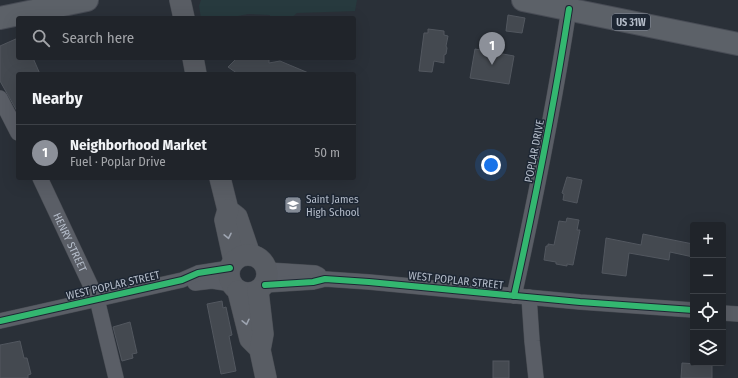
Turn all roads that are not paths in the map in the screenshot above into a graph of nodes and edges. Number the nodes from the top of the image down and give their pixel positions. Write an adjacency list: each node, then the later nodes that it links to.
1 (180, 0): 5 (main road)
2 (524, 0): 4 (main road, US 31W)
3 (82, 1): 6 (main road)
4 (569, 9): 7 (main road, US 31W); 15 (street, POPLAR DRIVE)
5 (184, 16)
6 (0, 18)
7 (738, 44)
8 (193, 60): 9 (main road)
9 (196, 72)
10 (0, 98): 11 (street)
11 (16, 129)
12 (41, 180): 17 (street, HENRY STREET)
13 (220, 180): 14 (main road)
14 (247, 276): 15 (street, WEST POPLAR STREET); 17 (street, WEST POPLAR STREET); 23 (main road)
15 (514, 296): 16 (street, WEST POPLAR STREET)
16 (529, 297): 18 (street, WEST POPLAR STREET); 24 (street)
17 (97, 299): 21 (street, WEST POPLAR STREET); 22 (street, HENRY STREET)
18 (690, 310)
19 (726, 313): 20 (street)
20 (738, 314)
21 (0, 321)
22 (116, 378)
23 (266, 378)
24 (536, 378)

